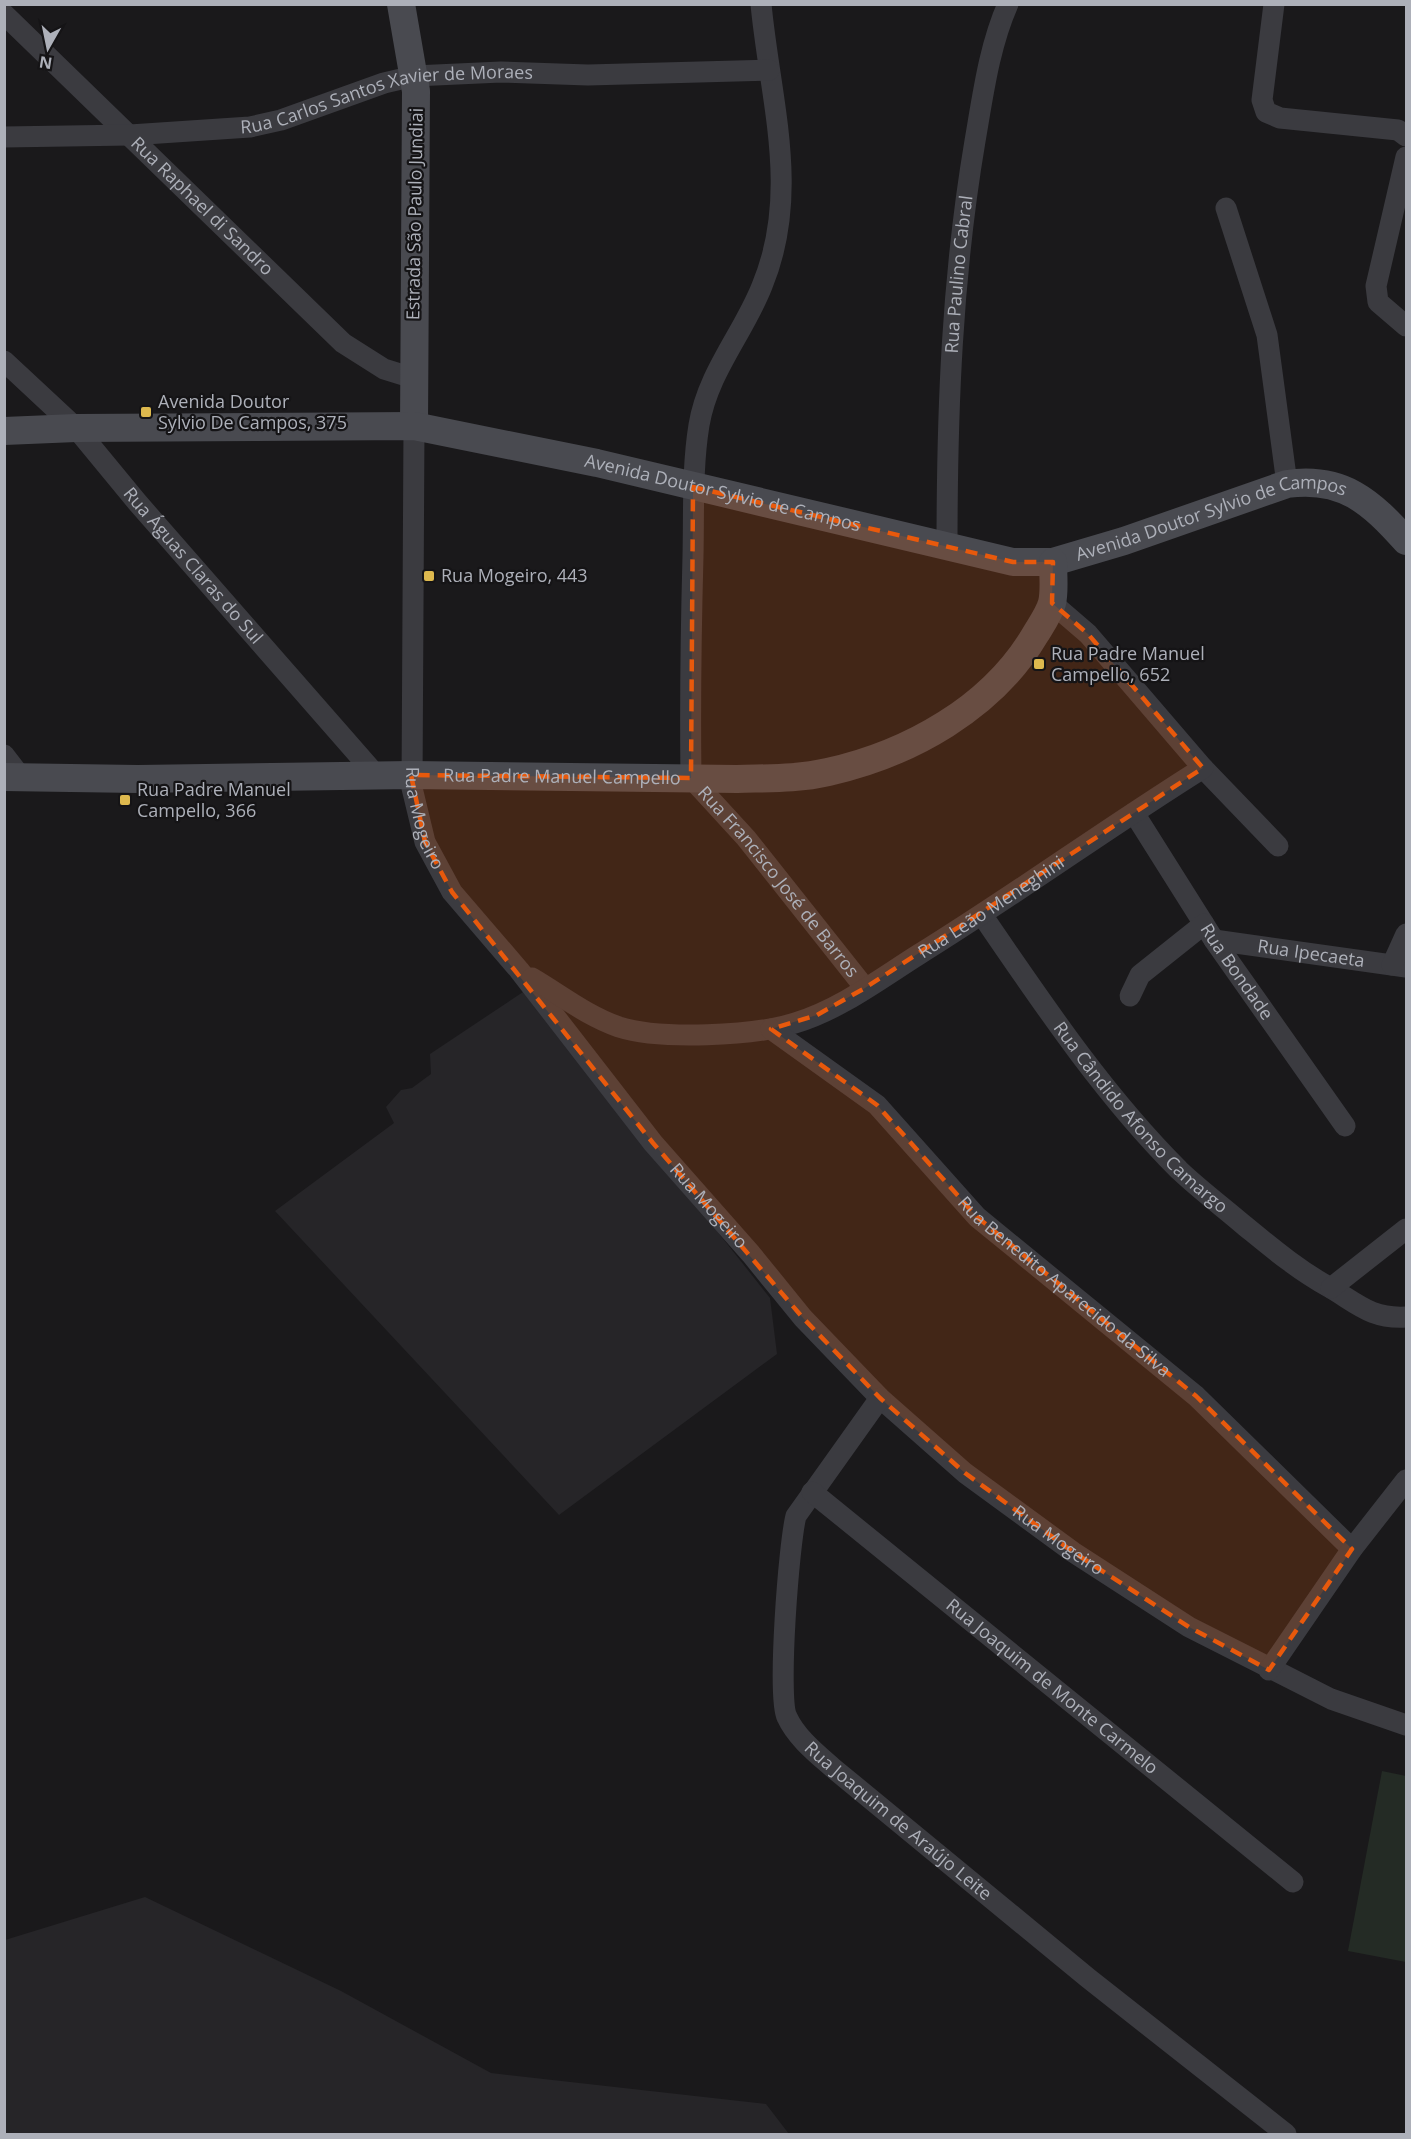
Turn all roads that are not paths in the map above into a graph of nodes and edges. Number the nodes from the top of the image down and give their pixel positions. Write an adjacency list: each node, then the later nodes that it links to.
1 (401, 4): 7 (main road, Estrada São Paulo Jundiai)
2 (761, 4): 6 (street, Rua Francisco José de Barros)
3 (1008, 4): 22 (street, Rua Paulino Cabral)
4 (1274, 4): 9 (street)
5 (4, 14): 8 (street, Rua Raphael di Sandro)
6 (769, 70): 7 (street, Rua Carlos Santos Xavier de Moraes); 20 (street, Rua Francisco José de Barros)
7 (414, 76): 8 (street, Rua Carlos Santos Xavier de Moraes); 15 (main road, Estrada São Paulo Jundiai)
8 (130, 135): 10 (street, Rua Carlos Santos Xavier de Moraes); 15 (street, Rua Raphael di Sandro)
9 (1407, 136)
10 (4, 137)
11 (1407, 157): 13 (street)
12 (1226, 208): 19 (street)
13 (1407, 326)
14 (4, 361): 17 (street, Rua Águas Claras do Sul)
15 (413, 378): 16 (main road, Estrada São Paulo Jundiai)
16 (414, 426): 17 (main road, Avenida Doutor Sylvio de Campos); 20 (main road, Avenida Doutor Sylvio de Campos); 28 (street, Rua Mogeiro)
17 (76, 428): 18 (main road, Avenida Doutor Sylvio de Campos); 27 (street, Rua Águas Claras do Sul)
18 (4, 431)
19 (1287, 484): 21 (main road, Avenida Doutor Sylvio de Campos); 23 (main road, Avenida Doutor Sylvio de Campos)
20 (693, 487): 22 (main road, Avenida Doutor Sylvio de Campos); 29 (street, Rua Francisco José de Barros)
21 (1407, 541)
22 (946, 548): 23 (main road, Avenida Doutor Sylvio de Campos)
23 (1053, 562): 24 (main road)
24 (1052, 603): 25 (street); 29 (main road, Rua Padre Manuel Campello)
25 (1203, 768): 30 (street, Rua Leão Meneghini); 31 (street)
26 (10, 770): 27 (main road, Rua Padre Manuel Campello)
27 (376, 775): 28 (main road, Rua Padre Manuel Campello)
28 (411, 775): 29 (main road, Rua Padre Manuel Campello); 36 (street, Rua Mogeiro)
29 (691, 778): 37 (street, Rua Francisco José de Barros)
30 (1134, 813): 32 (street, Rua Leão Meneghini); 33 (street, Rua Bondade)
31 (1278, 846)
32 (982, 915): 37 (street, Rua Leão Meneghini); 42 (street, Rua Cândido Afonso Camargo)
33 (1209, 932): 35 (street, Rua Ipecaeta); 38 (street); 40 (street, Rua Bondade)
34 (1407, 934): 35 (street)
35 (1399, 966)
36 (519, 970): 39 (street, Rua Leão Meneghini); 44 (street, Rua Mogeiro)
37 (865, 988): 39 (street, Rua Leão Meneghini)
38 (1130, 996)
39 (771, 1029): 47 (street, Rua Benedito Aparecido da Silva)
40 (1345, 1126)
41 (1407, 1229): 42 (street)
42 (1331, 1288): 43 (street, Rua Cândido Afonso Camargo)
43 (1407, 1317)
44 (880, 1398): 46 (street, Rua Joaquim de Araújo Leite); 48 (street, Rua Mogeiro)
45 (1407, 1480): 47 (street)
46 (812, 1492): 50 (street, Rua Joaquim de Monte Carmelo); 51 (street, Rua Joaquim de Araújo Leite)
47 (1352, 1549): 48 (street)
48 (1269, 1670): 49 (street, Rua Mogeiro)
49 (1407, 1725)
50 (1293, 1882)
51 (1286, 2134)

